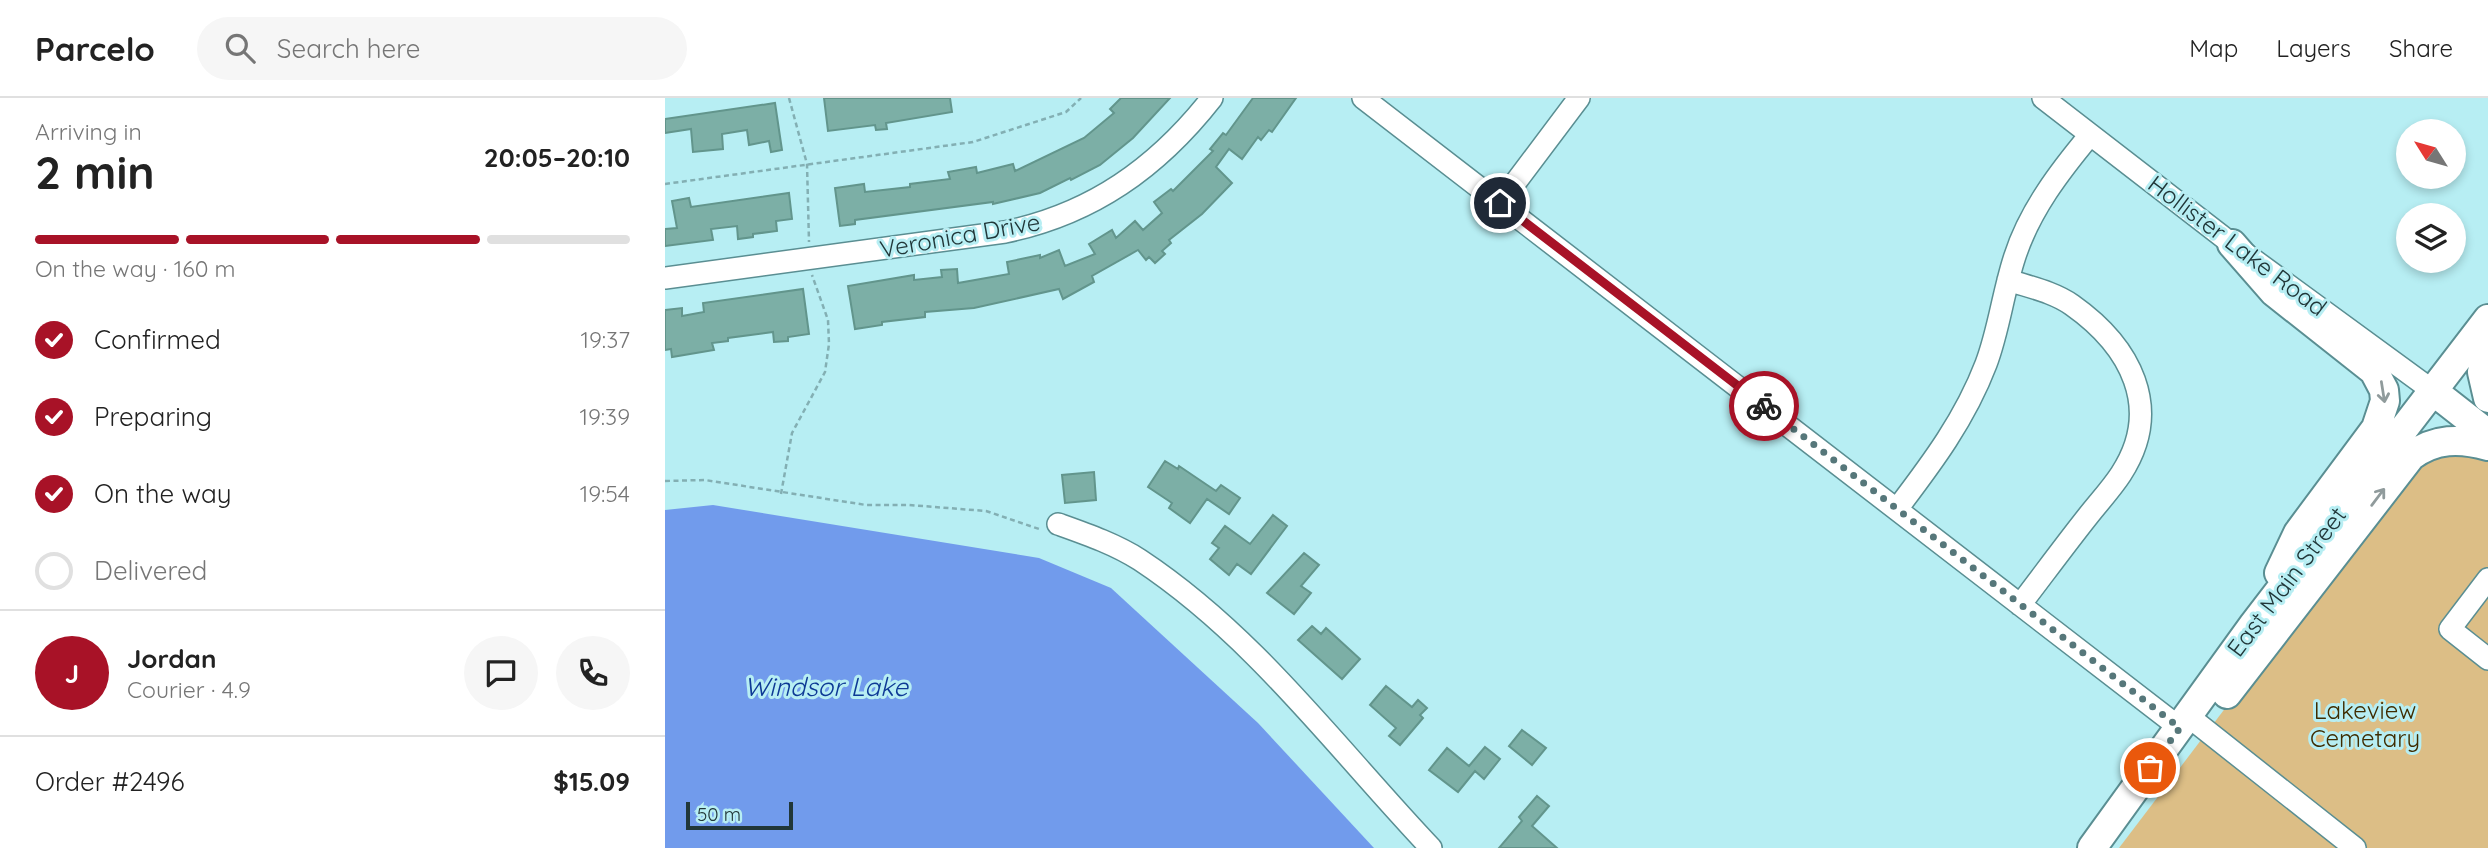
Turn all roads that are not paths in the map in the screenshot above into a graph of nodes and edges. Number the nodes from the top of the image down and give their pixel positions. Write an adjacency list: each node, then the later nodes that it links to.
1 (1212, 98): 8 (street, Veronica Drive)
2 (1363, 98): 6 (street)
3 (1579, 98): 6 (street)
4 (2043, 98): 5 (street, Hollister Lake Road)
5 (2090, 135): 7 (street, Hollister Lake Road); 9 (street)
6 (1500, 203): 16 (street)
7 (2232, 244): 12 (street, Hollister Lake Road); 20 (main road, one-way to 20)
8 (665, 278)
9 (2008, 280): 16 (street); 19 (street)
10 (2488, 319): 12 (main road, East Main Street)
11 (2488, 355): 13 (main road)
12 (2433, 391): 14 (main road); 20 (main road, East Main Street)
13 (2488, 398)
14 (2488, 434)
15 (2488, 446): 22 (main road, one-way to 15)
16 (1897, 509): 19 (street)
17 (1053, 528): 23 (street)
18 (2488, 579): 21 (street)
19 (2020, 605): 22 (street)
20 (2255, 624): 22 (main road, East Main Street)
21 (2488, 659)
22 (2190, 723): 24 (main road); 25 (street)
23 (1431, 848)
24 (2094, 848)
25 (2355, 848)

